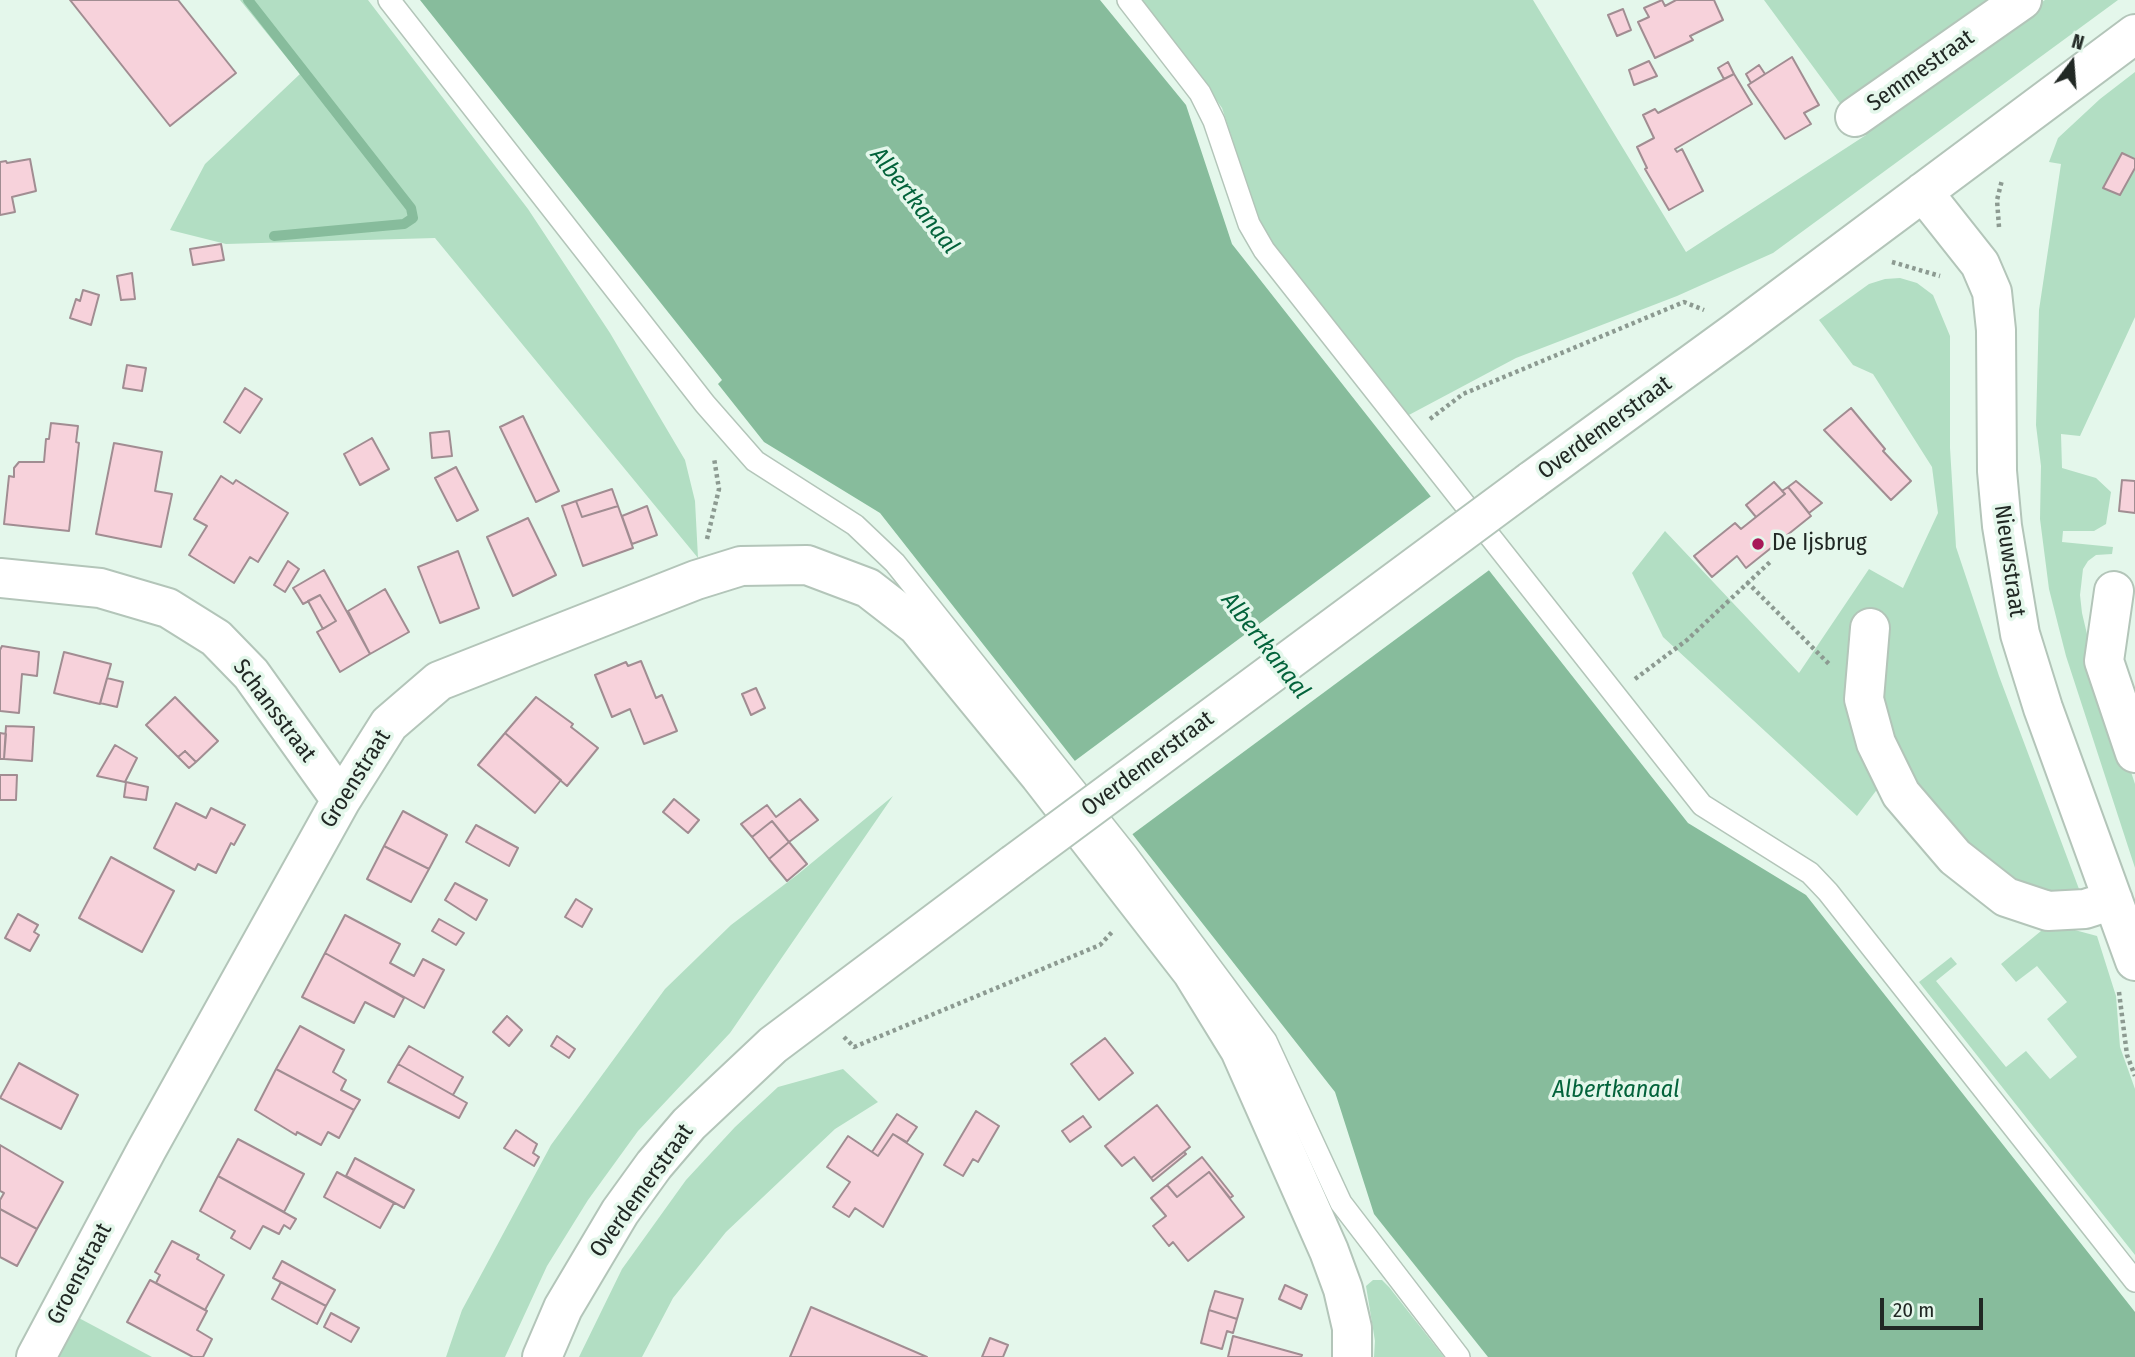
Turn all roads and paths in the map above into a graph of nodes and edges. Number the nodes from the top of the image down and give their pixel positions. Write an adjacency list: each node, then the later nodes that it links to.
1 (389, 0): 10 (lane)
2 (1128, 0): 11 (lane)
3 (2022, 0): 5 (street, Semmestraat)
4 (2135, 34): 7 (street, Overdemerstraat)
5 (1855, 117)
6 (2003, 176): 8 (path)
7 (1923, 192): 23 (street, Nieuwstraat); 29 (street, Overdemerstraat, bridge)
8 (2000, 232)
9 (1710, 313): 11 (path)
10 (705, 404): 14 (path); 31 (lane)
11 (1410, 434): 18 (lane)
12 (1770, 562): 15 (path)
13 (0, 578): 22 (street, Schansstraat)
14 (696, 580): 20 (street, Groenstraat); 22 (street, Groenstraat)
15 (1747, 582): 18 (path); 19 (path)
16 (2114, 591): 21 (street)
17 (1870, 628): 19 (street)
18 (1615, 694): 27 (lane)
19 (1864, 699): 23 (street)
20 (978, 703): 30 (street, Overdemerstraat)
21 (2135, 753)
22 (341, 800): 28 (street, Groenstraat)
23 (2125, 942): 26 (path)
24 (1100, 945): 25 (path)
25 (854, 1047)
26 (2135, 1076)
27 (2135, 1281)
28 (36, 1357)
29 (542, 1357)
30 (1352, 1357)
31 (1459, 1357)

